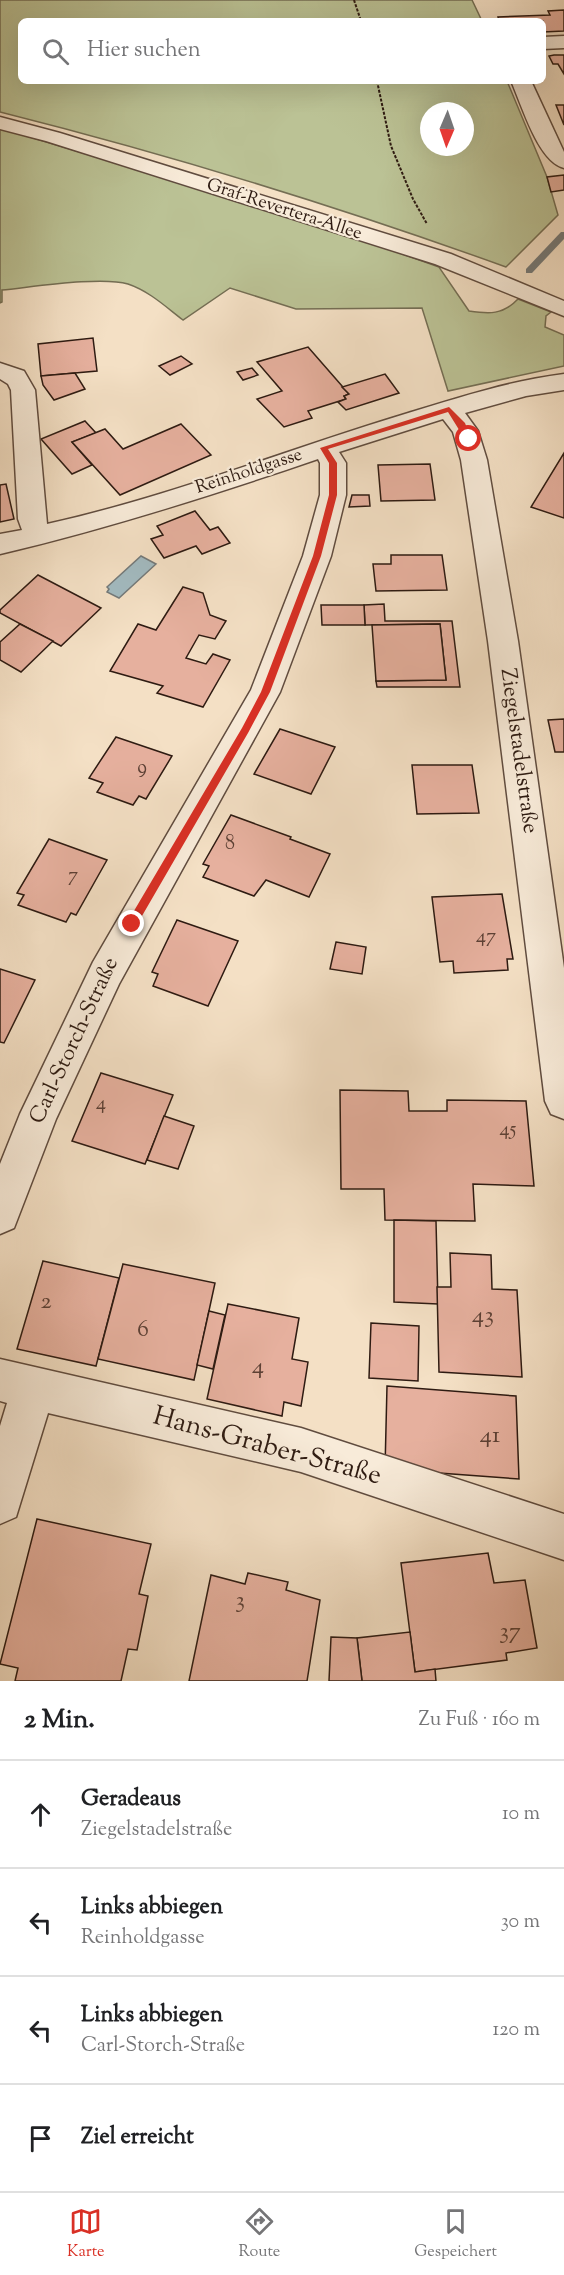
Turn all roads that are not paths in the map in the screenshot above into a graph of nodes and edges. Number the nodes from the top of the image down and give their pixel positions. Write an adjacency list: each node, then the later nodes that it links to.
1 (564, 42): 2 (street)
2 (546, 43)
3 (522, 84): 5 (street)
4 (0, 123): 6 (street, Graf-Revertera-Allee)
5 (564, 162)
6 (564, 309)
7 (0, 370): 11 (street)
8 (564, 382): 9 (street, Reinholdgasse)
9 (449, 409): 10 (street, Reinholdgasse); 13 (street, Ziegelstadelstraße)
10 (324, 448): 11 (street, Reinholdgasse); 14 (street, Carl-Storch-Straße)
11 (38, 537): 12 (street, Reinholdgasse)
12 (0, 544)
13 (564, 1101)
14 (0, 1214)
15 (16, 1384): 16 (street); 17 (street, Hans-Graber-Straße)
16 (0, 1501)
17 (564, 1537)

